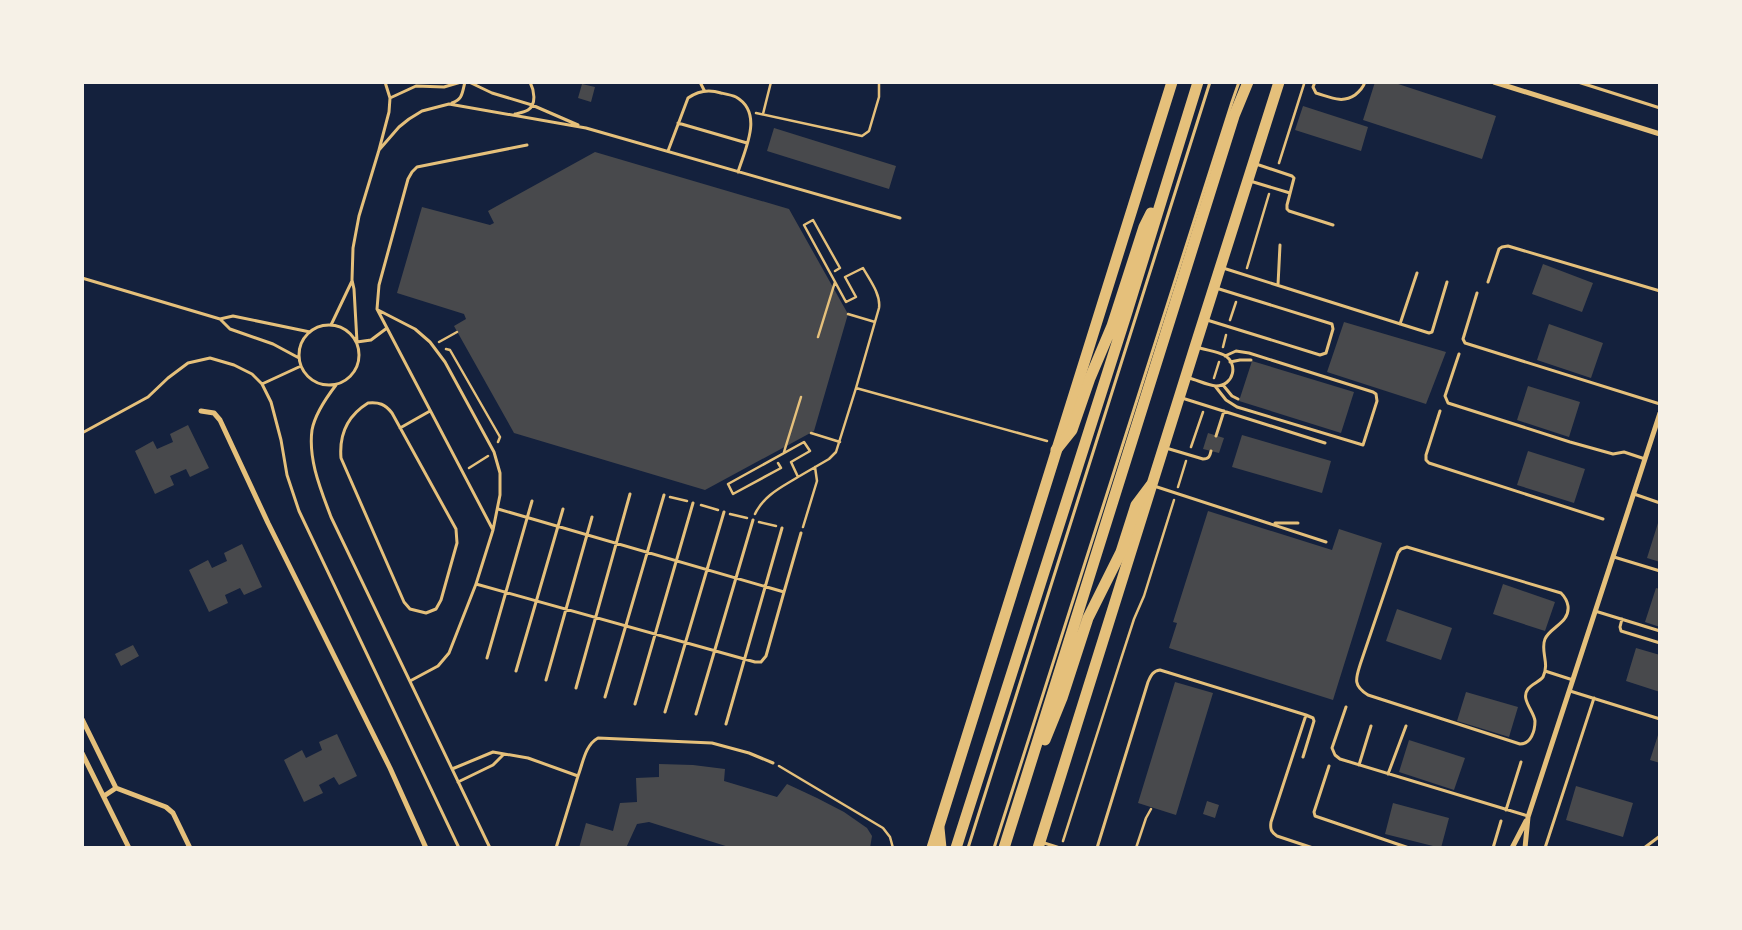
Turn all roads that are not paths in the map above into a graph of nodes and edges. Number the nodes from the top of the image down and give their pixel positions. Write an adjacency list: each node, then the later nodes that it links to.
1 (386, 82): 18 (lane)
2 (461, 82): 18 (lane)
3 (465, 82): 19 (lane)
4 (469, 82): 20 (lane)
5 (530, 82): 20 (lane)
6 (700, 82): 17 (lane)
7 (1172, 82): 83 (main road)
8 (1198, 82): 33 (main road)
9 (1210, 82): 180 (lane)
10 (1239, 82): 181 (lane)
11 (1248, 82): 159 (main road)
12 (1279, 82): 30 (main road)
13 (1315, 82): 14 (lane)
14 (1365, 82)
15 (1494, 82): 25 (street)
16 (1578, 82): 21 (lane)
17 (704, 90): 23 (lane); 26 (lane)
18 (390, 98): 28 (lane)
19 (449, 104): 22 (lane); 28 (lane)
20 (532, 105): 22 (lane); 24 (lane)
21 (1660, 108)
22 (515, 114): 24 (lane)
23 (678, 123): 26 (lane); 29 (lane)
24 (586, 128): 29 (lane)
25 (1660, 134)
26 (747, 143): 31 (lane)
27 (527, 145): 48 (lane)
28 (379, 150): 41 (lane)
29 (668, 151): 31 (lane)
30 (1253, 163): 32 (main road); 34 (lane)
31 (738, 172): 35 (lane)
32 (1248, 181): 34 (lane); 38 (main road)
33 (1163, 191): 83 (main road); 179 (main road)
34 (1290, 193): 36 (lane)
35 (900, 218)
36 (1333, 225)
37 (1280, 245): 44 (lane)
38 (1220, 267): 44 (lane); 45 (main road)
39 (1417, 273): 51 (lane)
40 (82, 278): 49 (lane)
41 (352, 280): 52 (lane); 55 (lane)
42 (1447, 282): 51 (lane)
43 (1488, 282): 46 (lane)
44 (1278, 285): 51 (lane)
45 (1214, 287): 50 (main road); 50 (lane)
46 (1660, 291)
47 (1477, 293): 70 (lane)
48 (377, 309): 53 (lane); 93 (lane)
49 (220, 319): 54 (lane); 59 (lane)
50 (1204, 319): 56 (main road)
51 (1400, 324)
52 (331, 325): 54 (lane); 55 (lane)
53 (387, 328): 55 (lane); 72 (lane)
54 (310, 332): 59 (lane)
55 (356, 342): 65 (lane)
56 (1195, 347): 58 (lane); 63 (main road)
57 (1459, 354): 85 (lane)
58 (1223, 355): 61 (lane); 66 (lane)
59 (299, 358): 62 (lane)
60 (1251, 360): 61 (lane)
61 (1230, 362): 67 (lane)
62 (301, 366): 64 (lane); 65 (lane)
63 (1186, 377): 66 (lane); 68 (main road)
64 (262, 384): 77 (lane); 174 (lane)
65 (336, 385): 136 (lane)
66 (1214, 385): 67 (lane)
67 (1223, 385): 69 (lane)
68 (1179, 397): 73 (lane); 82 (main road)
69 (1238, 400)
70 (1660, 404)
71 (201, 411): 173 (street)
72 (430, 411): 76 (lane); 104 (lane)
73 (1224, 411): 79 (lane); 81 (lane)
74 (1440, 411): 98 (lane)
75 (1660, 413): 78 (street)
76 (400, 428): 76 (lane)
77 (82, 433)
78 (1652, 434): 80 (lane); 85 (street)
79 (1216, 436)
80 (1660, 436)
81 (1325, 443)
82 (1163, 447): 84 (lane); 86 (main road)
83 (1056, 450): 168 (main road)
84 (1211, 451)
85 (1645, 459): 88 (street)
86 (1151, 485): 100 (lane); 159 (main road); 170 (main road)
87 (630, 494): 108 (lane)
88 (1633, 494): 92 (lane); 110 (street)
89 (664, 495): 109 (lane)
90 (532, 501): 97 (lane)
91 (693, 503): 111 (lane)
92 (1660, 503)
93 (498, 509): 97 (lane); 104 (lane)
94 (563, 509): 102 (lane)
95 (724, 512): 112 (lane)
96 (592, 517): 106 (lane)
97 (527, 518): 102 (lane); 117 (lane)
98 (1603, 519)
99 (753, 520): 114 (lane)
100 (1269, 523): 101 (lane); 107 (lane)
101 (1298, 523)
102 (558, 527): 106 (lane); 119 (lane)
103 (782, 528): 116 (lane)
104 (493, 530): 115 (lane)
105 (801, 534): 118 (lane)
106 (587, 535): 108 (lane); 120 (lane)
107 (1326, 542)
108 (616, 543): 109 (lane); 122 (lane)
109 (647, 552): 111 (lane); 124 (lane)
110 (1613, 557): 113 (lane); 121 (street)
111 (676, 561): 112 (lane); 126 (lane)
112 (707, 570): 114 (lane); 127 (lane)
113 (1660, 571)
114 (736, 578): 116 (lane); 129 (lane)
115 (476, 584): 117 (lane); 136 (lane)
116 (766, 587): 118 (lane); 131 (lane)
117 (506, 592): 119 (lane); 130 (lane)
118 (784, 592): 131 (lane)
119 (536, 601): 120 (lane); 132 (lane)
120 (566, 609): 122 (lane); 134 (lane)
121 (1595, 611): 123 (lane); 135 (street)
122 (595, 618): 124 (lane); 137 (lane)
123 (1622, 619): 125 (lane); 128 (lane)
124 (626, 626): 126 (lane); 139 (lane)
125 (1660, 631)
126 (655, 634): 127 (lane); 141 (lane)
127 (685, 643): 129 (lane); 143 (lane)
128 (1660, 643)
129 (715, 651): 131 (lane); 144 (lane)
130 (487, 658)
131 (746, 660): 148 (lane)
132 (516, 670)
133 (1544, 671): 133 (lane); 135 (lane)
134 (546, 680)
135 (1573, 680): 138 (street)
136 (410, 681): 158 (lane)
137 (576, 688)
138 (1570, 690): 140 (lane); 166 (street)
139 (605, 697)
140 (1594, 698): 146 (lane); 190 (lane)
141 (635, 704)
142 (1346, 707): 156 (lane)
143 (665, 712)
144 (696, 714)
145 (1306, 715): 153 (lane); 184 (lane); 185 (lane)
146 (1660, 718)
147 (82, 719): 163 (street)
148 (726, 724)
149 (1371, 726): 156 (lane)
150 (1406, 726): 160 (lane)
151 (82, 753): 164 (street)
152 (504, 754): 158 (lane); 161 (lane); 162 (lane)
153 (1303, 757)
154 (1521, 762): 165 (lane)
155 (773, 763): 161 (lane)
156 (1358, 765): 160 (lane)
157 (1329, 766): 186 (lane)
158 (452, 769): 162 (lane)
159 (1028, 773): 182 (main road)
160 (1388, 774): 165 (lane)
161 (578, 776): 176 (lane)
162 (458, 782): 175 (lane)
163 (116, 788): 164 (street); 172 (street)
164 (104, 796): 171 (street)
165 (1506, 810): 166 (lane)
166 (1528, 818): 188 (street); 189 (street)
167 (1502, 821): 187 (lane)
168 (939, 828): 177 (main road); 178 (main road)
169 (1660, 836): 191 (lane)
170 (1039, 844): 183 (lane)
171 (129, 848)
172 (190, 848)
173 (426, 848)
174 (459, 848)
175 (490, 848)
176 (556, 848)
177 (932, 848)
178 (941, 848)
179 (956, 848)
180 (968, 848)
181 (994, 848)
182 (1004, 848)
183 (1060, 848)
184 (1097, 848)
185 (1313, 848)
186 (1409, 848)
187 (1493, 848)
188 (1512, 848)
189 (1525, 848)
190 (1545, 848)
191 (1644, 848)

